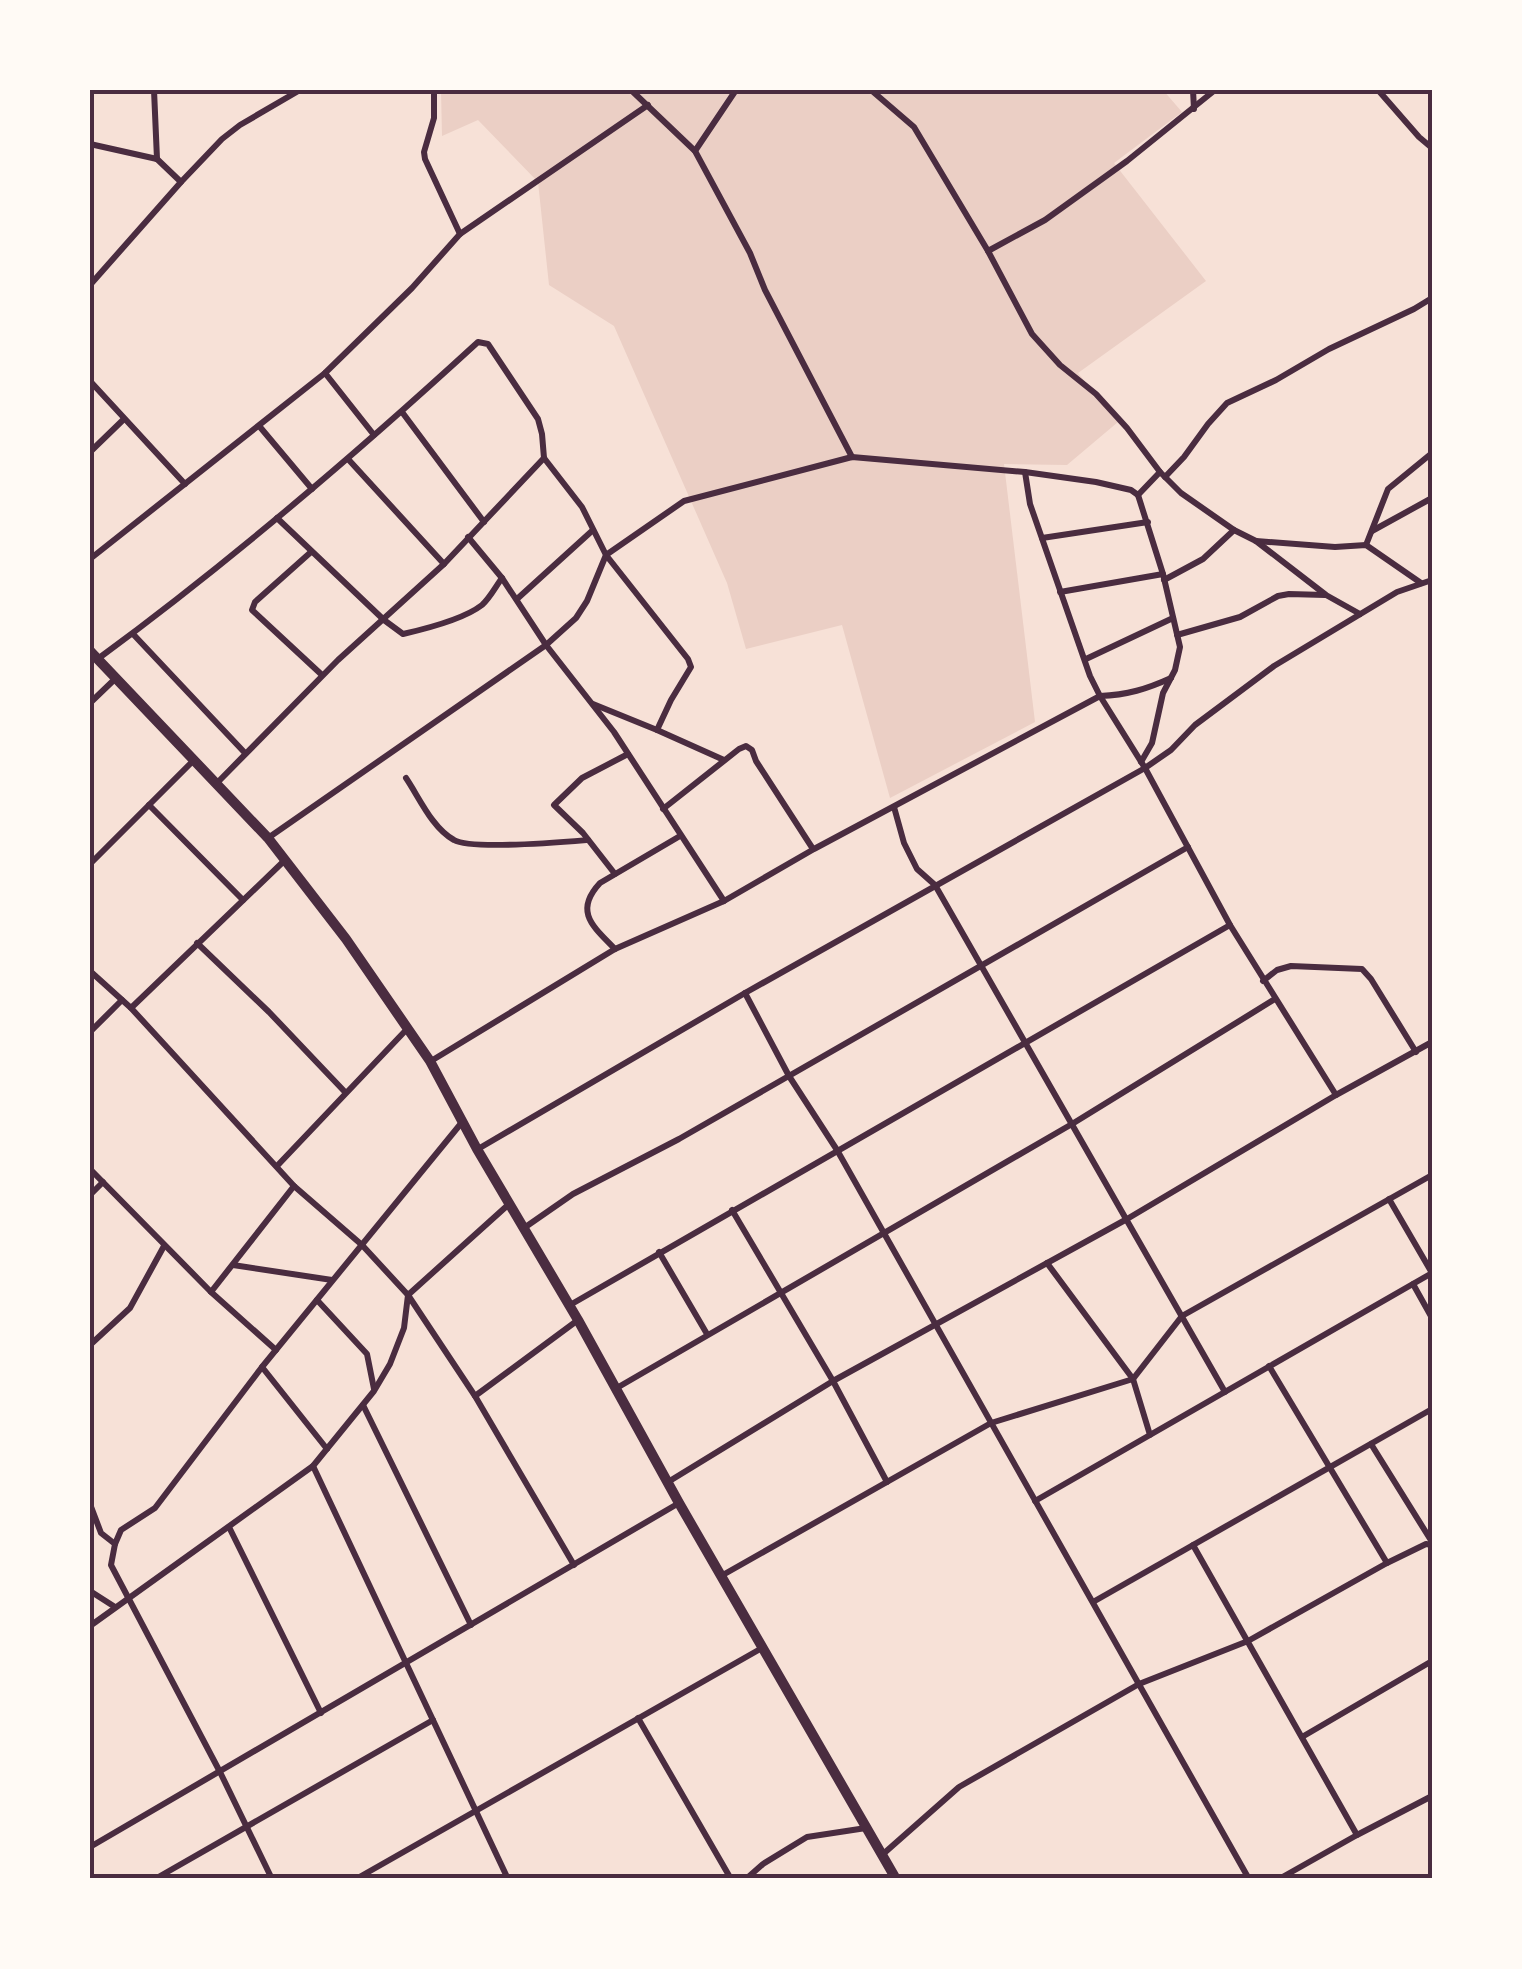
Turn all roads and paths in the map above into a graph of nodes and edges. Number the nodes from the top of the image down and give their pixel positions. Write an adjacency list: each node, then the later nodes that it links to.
1 (154, 90): 15 (street)
2 (300, 90): 16 (street)
3 (434, 90): 17 (street)
4 (631, 90): 10 (street)
5 (736, 90): 14 (street)
6 (871, 90): 18 (street)
7 (1193, 90): 11 (street)
8 (1215, 90): 11 (street)
9 (1378, 90): 13 (street)
10 (648, 105): 14 (street); 17 (street)
11 (1194, 109): 18 (street)
12 (90, 144): 15 (street)
13 (1432, 148)
14 (695, 150): 29 (street)
15 (157, 159): 16 (street)
16 (181, 182): 19 (street)
17 (460, 234): 21 (street)
18 (988, 250): 33 (street)
19 (90, 285)
20 (1432, 298): 33 (street)
21 (325, 373): 25 (street); 26 (street)
22 (90, 381): 24 (street)
23 (402, 412): 26 (street); 30 (street); 39 (street)
24 (124, 419): 27 (street); 34 (street)
25 (260, 426): 34 (street); 35 (street)
26 (374, 435): 31 (street)
27 (90, 452)
28 (1432, 453): 43 (street)
29 (852, 457): 32 (street); 49 (street)
30 (544, 458): 39 (street); 41 (street)
31 (348, 459): 35 (street); 51 (street)
32 (1025, 472): 36 (street); 45 (street)
33 (1163, 474): 36 (street); 42 (street)
34 (185, 484): 50 (street)
35 (312, 489): 38 (street)
36 (1138, 495): 40 (street)
37 (1432, 498): 43 (street)
38 (277, 518): 48 (street); 62 (street)
39 (484, 522): 44 (street)
40 (1148, 522): 45 (street); 52 (street)
41 (593, 530): 49 (street); 58 (street)
42 (1234, 530): 46 (street); 52 (street)
43 (1370, 532): 47 (street)
44 (468, 536): 51 (street); 53 (street)
45 (1042, 538): 56 (street)
46 (1256, 541): 47 (street); 57 (street)
47 (1366, 545): 55 (street)
48 (312, 552): 61 (street); 67 (street)
49 (606, 555): 64 (street); 73 (street)
50 (90, 560)
51 (444, 564): 61 (street)
52 (1164, 577): 56 (street); 60 (street)
53 (502, 578): 58 (street); 61 (street)
54 (1432, 580): 55 (street)
55 (1422, 584): 59 (street)
56 (1060, 592): 66 (street)
57 (1326, 595): 59 (street); 63 (street)
58 (517, 599): 64 (street)
59 (1360, 614): 78 (street)
60 (1173, 618): 63 (street); 66 (street)
61 (384, 620): 67 (street)
62 (133, 634): 65 (street); 74 (street)
63 (1177, 635): 69 (street)
64 (546, 644): 72 (street); 85 (street)
65 (94, 655): 68 (main road)
66 (1086, 660): 70 (street)
67 (322, 675): 74 (street)
68 (116, 677): 71 (street); 76 (main road)
69 (1171, 678): 70 (street); 78 (street)
70 (1100, 696): 78 (street); 82 (street)
71 (90, 703)
72 (592, 703): 73 (street); 75 (street)
73 (657, 730): 77 (street)
74 (245, 753): 80 (street)
75 (628, 754): 83 (street); 86 (street)
76 (195, 759): 80 (main road); 81 (street)
77 (724, 760): 83 (street); 88 (street)
78 (1143, 765): 87 (street); 92 (street)
79 (406, 778): 86 (street)
80 (217, 782): 85 (main road)
81 (149, 805): 90 (street); 93 (street)
82 (894, 807): 88 (street); 92 (street)
83 (662, 809): 84 (street)
84 (680, 836): 91 (street); 94 (street)
85 (268, 838): 89 (main road)
86 (588, 840): 91 (street)
87 (1188, 847): 95 (street); 98 (street)
88 (814, 849): 94 (street)
89 (285, 860): 93 (street); 105 (main road)
90 (90, 864)
91 (616, 874): 97 (street)
92 (936, 885): 98 (street); 101 (street)
93 (243, 900): 96 (street)
94 (724, 901): 97 (street)
95 (1230, 926): 100 (street); 107 (street)
96 (197, 943): 104 (street); 113 (street)
97 (615, 948): 111 (street)
98 (981, 964): 107 (street); 112 (street)
99 (90, 971): 102 (street)
100 (1263, 981): 103 (street); 109 (street)
101 (744, 994): 112 (street); 117 (street)
102 (122, 1000): 104 (street); 106 (street)
103 (1275, 1000): 114 (street); 116 (street)
104 (131, 1008): 119 (street)
105 (408, 1028): 111 (main road); 113 (street)
106 (90, 1032)
107 (1026, 1043): 116 (street); 118 (street)
108 (1428, 1044): 109 (street); 110 (street)
109 (1416, 1052): 114 (street)
110 (1432, 1058)
111 (430, 1061): 115 (main road)
112 (789, 1076): 118 (street); 129 (street)
113 (345, 1092): 119 (street)
114 (1336, 1095): 128 (street)
115 (464, 1120): 117 (main road); 131 (street)
116 (1072, 1124): 128 (street); 130 (street)
117 (478, 1149): 126 (main road)
118 (837, 1150): 127 (street); 130 (street)
119 (277, 1166): 123 (street)
120 (90, 1169): 122 (street)
121 (1432, 1174): 125 (street)
122 (103, 1182): 124 (street); 132 (street)
123 (294, 1186): 131 (street); 135 (street)
124 (90, 1195)
125 (1389, 1199): 136 (street); 144 (street)
126 (510, 1203): 129 (main road); 141 (street)
127 (732, 1210): 133 (street); 140 (street)
128 (1126, 1219): 134 (street); 144 (street)
129 (524, 1228): 143 (main road)
130 (884, 1233): 140 (street); 147 (street)
131 (362, 1245): 137 (street); 141 (street)
132 (164, 1246): 139 (street); 149 (street)
133 (660, 1252): 143 (street); 148 (street)
134 (1047, 1263): 147 (street); 153 (street)
135 (232, 1266): 137 (street); 139 (street)
136 (1432, 1273): 138 (street)
137 (333, 1280): 142 (street)
138 (1412, 1284): 145 (street); 151 (street)
139 (211, 1292): 150 (street)
140 (780, 1292): 148 (street); 154 (street)
141 (408, 1296): 156 (street); 158 (street)
142 (317, 1300): 150 (street); 156 (street)
143 (569, 1306): 146 (main road)
144 (1182, 1316): 153 (street); 157 (street)
145 (1432, 1318)
146 (578, 1320): 155 (main road); 158 (street)
147 (934, 1325): 154 (street); 161 (street)
148 (707, 1334): 155 (street)
149 (90, 1345)
150 (276, 1350): 152 (street)
151 (1269, 1366): 157 (street); 166 (street)
152 (262, 1367): 164 (street); 174 (street)
153 (1133, 1379): 161 (street); 162 (street)
154 (833, 1381): 167 (street); 168 (street)
155 (614, 1389): 167 (main road)
156 (374, 1391): 159 (street)
157 (1225, 1392): 162 (street)
158 (475, 1396): 177 (street)
159 (363, 1405): 164 (street); 183 (street)
160 (1432, 1410): 163 (street)
161 (991, 1423): 168 (street); 169 (street)
162 (1150, 1435): 169 (street)
163 (1371, 1444): 166 (street); 173 (street)
164 (328, 1449): 165 (street)
165 (313, 1466): 172 (street); 188 (street)
166 (1330, 1468): 175 (street); 176 (street)
167 (667, 1482): 171 (main road)
168 (886, 1482): 178 (street)
169 (1035, 1500): 181 (street)
170 (90, 1504): 174 (street)
171 (679, 1504): 177 (street); 178 (main road)
172 (229, 1527): 180 (street); 190 (street)
173 (1432, 1543): 176 (street)
174 (115, 1544): 180 (street)
175 (1193, 1545): 181 (street); 185 (street)
176 (1386, 1562): 185 (street)
177 (574, 1566): 183 (street)
178 (721, 1576): 186 (main road)
179 (90, 1591): 182 (street)
180 (128, 1598): 182 (street); 194 (street)
181 (1093, 1602): 189 (street)
182 (116, 1607): 184 (street)
183 (471, 1625): 188 (street)
184 (90, 1626)
185 (1248, 1641): 189 (street); 193 (street)
186 (763, 1647): 191 (street); 198 (main road)
187 (1432, 1661): 193 (street)
188 (406, 1663): 190 (street); 192 (street)
189 (1139, 1684): 201 (street); 209 (street)
190 (321, 1712): 194 (street)
191 (638, 1718): 196 (street); 206 (street)
192 (433, 1720): 196 (street); 197 (street)
193 (1302, 1738): 199 (street)
194 (220, 1772): 197 (street); 200 (street)
195 (1432, 1796): 199 (street)
196 (476, 1811): 204 (street); 205 (street)
197 (246, 1827): 202 (street); 203 (street)
198 (866, 1828): 201 (main road); 207 (street)
199 (1357, 1834): 210 (street)
200 (90, 1847)
201 (882, 1855): 208 (main road)
202 (156, 1879)
203 (272, 1879)
204 (356, 1879)
205 (508, 1879)
206 (730, 1879)
207 (746, 1879)
208 (896, 1879)
209 (1250, 1879)
210 (1279, 1879)

